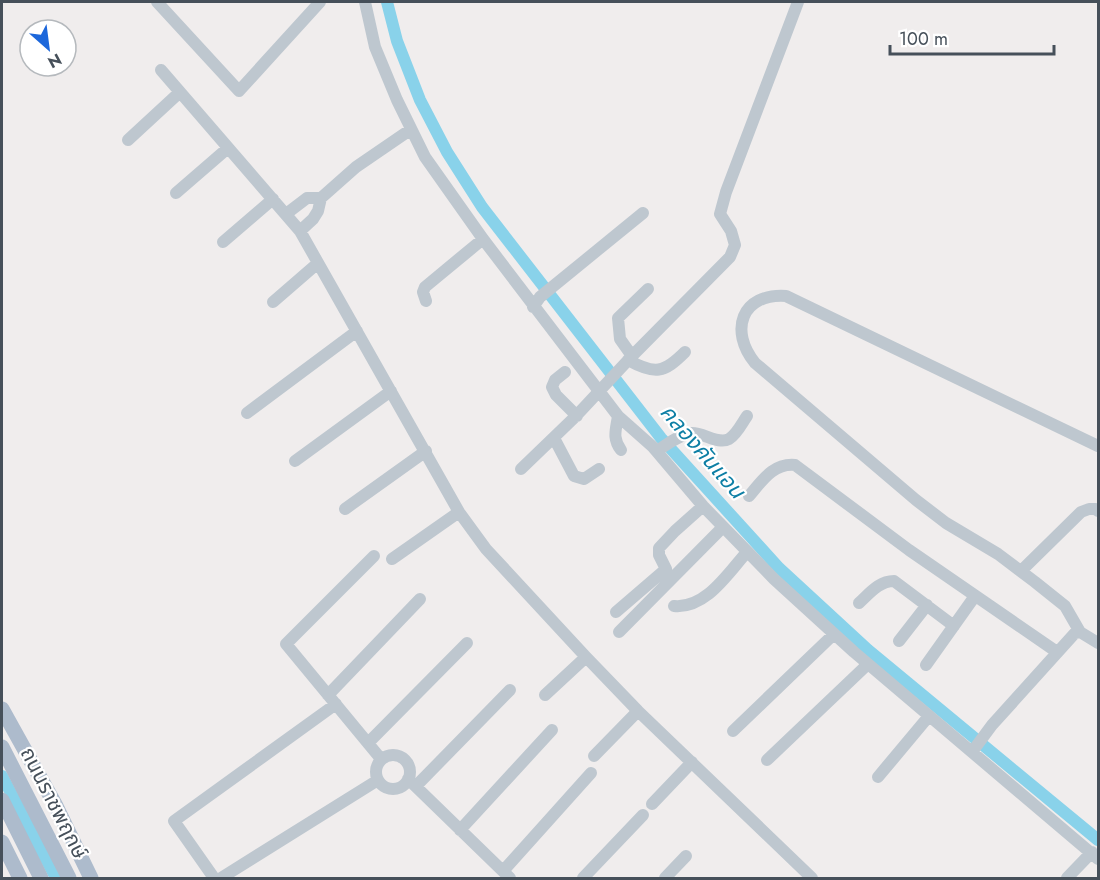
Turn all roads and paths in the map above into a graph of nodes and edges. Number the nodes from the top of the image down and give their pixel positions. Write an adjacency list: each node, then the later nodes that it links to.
1 (157, 2): 4 (street)
2 (365, 2): 7 (street)
3 (798, 2): 25 (street)
4 (313, 4)
5 (161, 70): 6 (street)
6 (180, 92): 8 (street); 9 (street)
7 (410, 130): 11 (street); 16 (street)
8 (128, 140)
9 (228, 148): 10 (street); 12 (street)
10 (176, 193)
11 (321, 198): 14 (street); 15 (street)
12 (273, 200): 14 (street); 17 (street)
13 (644, 213): 22 (street)
14 (286, 214): 15 (street)
15 (300, 231): 18 (street)
16 (483, 240): 20 (street); 22 (street)
17 (223, 243)
18 (318, 262): 21 (street); 23 (street)
19 (648, 289): 25 (street)
20 (426, 301)
21 (273, 302)
22 (537, 302): 28 (street)
23 (357, 331): 27 (street); 29 (street)
24 (685, 352): 25 (street)
25 (628, 360): 28 (street)
26 (565, 372): 30 (street)
27 (391, 391): 37 (street); 38 (street)
28 (599, 391): 30 (street); 31 (street)
29 (247, 412)
30 (577, 416): 33 (street)
31 (618, 416): 35 (street); 36 (street)
32 (747, 416): 35 (street)
33 (554, 438): 39 (street); 40 (street)
34 (1098, 446): 50 (street)
35 (661, 448): 42 (street)
36 (621, 450)
37 (426, 451): 43 (street); 45 (street)
38 (295, 461)
39 (599, 468)
40 (520, 470)
41 (749, 496): 51 (street)
42 (703, 506): 46 (street); 56 (street)
43 (345, 509)
44 (1098, 511): 50 (street)
45 (459, 512): 49 (street); 65 (street)
46 (723, 527): 47 (street); 58 (street)
47 (747, 552): 55 (street); 60 (street)
48 (374, 556): 70 (street)
49 (392, 559)
50 (1022, 570): 59 (street)
51 (975, 596): 57 (street); 64 (street)
52 (420, 599): 70 (street)
53 (859, 603): 54 (street)
54 (927, 605): 57 (street); 61 (street)
55 (674, 606)
56 (616, 612)
57 (954, 626): 67 (street)
58 (619, 632)
59 (1080, 632): 63 (street); 64 (street)
60 (834, 634): 66 (street); 75 (street)
61 (899, 641)
62 (467, 643): 76 (street)
63 (1098, 643)
64 (1057, 652): 78 (street)
65 (586, 657): 69 (street); 72 (street)
66 (868, 664): 73 (street); 81 (street)
67 (926, 665)
68 (510, 690): 86 (street)
69 (544, 695)
70 (332, 700): 76 (street); 99 (street)
71 (2, 709): 98 (main road)
72 (638, 711): 79 (street); 82 (street)
73 (929, 716): 78 (street); 84 (street)
74 (552, 730): 90 (street)
75 (733, 731)
76 (368, 743): 80 (street)
77 (2, 747): 97 (main road, ถนนราชพฤกษ์)
78 (974, 749): 93 (street)
79 (594, 756)
80 (381, 759): 85 (street); 86 (street)
81 (767, 760)
82 (692, 762): 88 (street); 103 (street)
83 (591, 773): 94 (street)
84 (878, 777)
85 (378, 780): 86 (street); 100 (street)
86 (412, 782): 90 (street)
87 (2, 800): 96 (main road)
88 (652, 804)
89 (643, 815): 101 (street)
90 (460, 830): 94 (street)
91 (2, 842): 95 (main road)
92 (686, 856): 102 (street)
93 (1095, 856): 104 (street)
94 (506, 875)
95 (20, 879)
96 (42, 879)
97 (69, 879)
98 (91, 879)
99 (214, 879)
100 (221, 879)
101 (583, 879)
102 (665, 879)
103 (812, 879)
104 (1067, 879)

